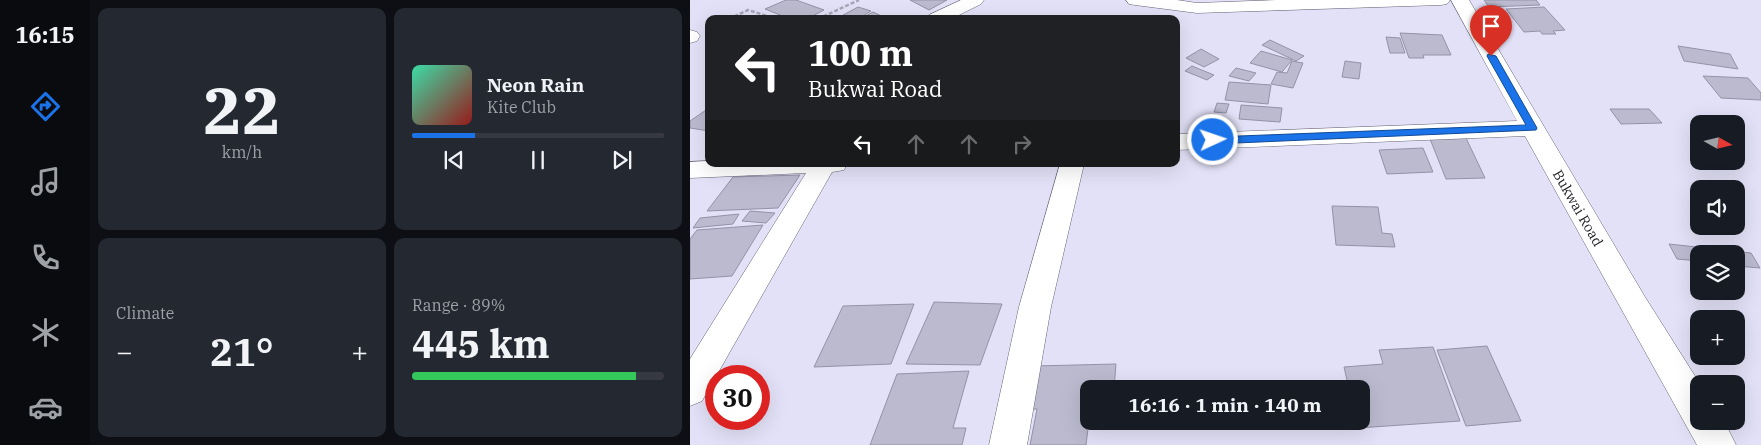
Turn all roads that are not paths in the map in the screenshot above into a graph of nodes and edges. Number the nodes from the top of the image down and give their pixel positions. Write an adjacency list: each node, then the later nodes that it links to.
1 (975, 0): 5 (street)
2 (1135, 0): 3 (street)
3 (1441, 0)
4 (1460, 0): 6 (street, Bukwai Road)
5 (944, 15)
6 (1532, 128): 7 (street); 15 (street, Bukwai Road)
7 (1180, 142)
8 (705, 154): 9 (street)
9 (690, 163)
10 (760, 167): 13 (street)
11 (827, 167): 14 (street)
12 (1071, 167): 17 (street)
13 (690, 170)
14 (690, 390)
15 (1690, 399)
16 (1709, 430): 18 (street)
17 (1008, 445)
18 (1718, 445)

